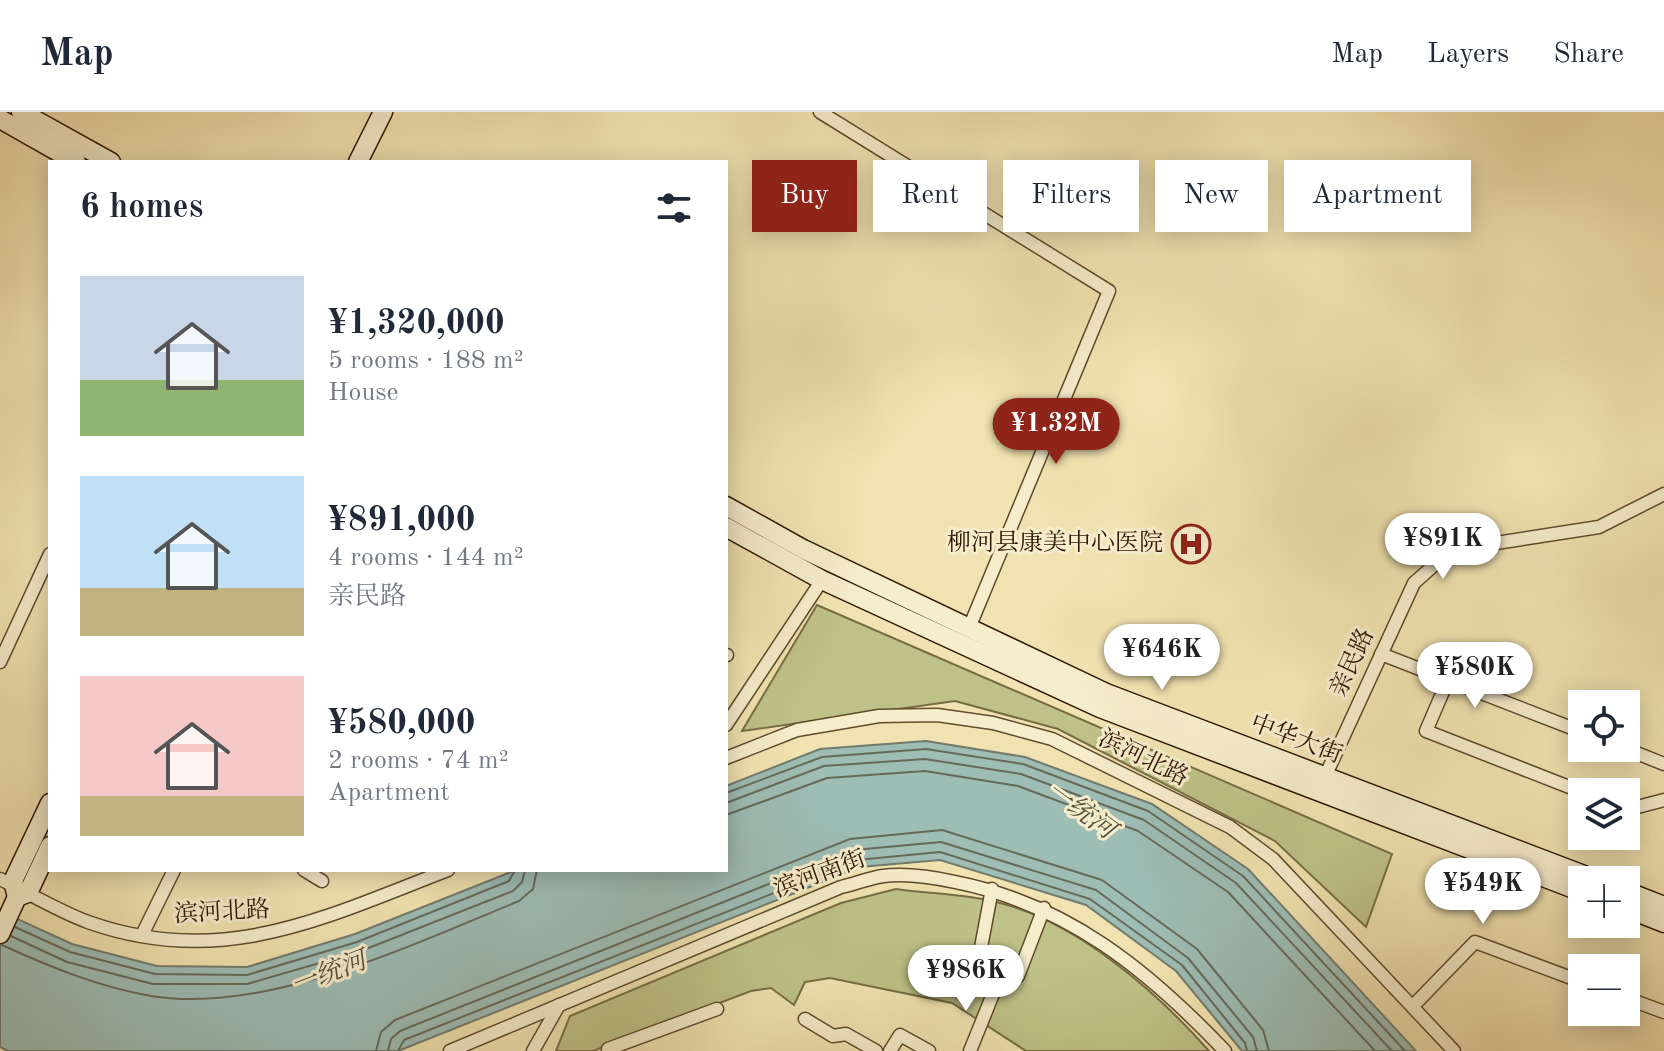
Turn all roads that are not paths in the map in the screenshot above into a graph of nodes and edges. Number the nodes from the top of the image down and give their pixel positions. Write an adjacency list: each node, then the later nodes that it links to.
1 (21, 112): 7 (main road)
2 (383, 112): 8 (main road)
3 (394, 112): 9 (main road)
4 (820, 112): 15 (street)
5 (0, 119): 6 (main road)
6 (72, 160)
7 (107, 160)
8 (359, 160)
9 (372, 160)
10 (1664, 494): 16 (street, 亲民路)
11 (728, 507): 15 (main road, 中华大街)
12 (728, 528): 14 (main road, 中华大街)
13 (48, 558): 17 (street)
14 (822, 580): 19 (street); 24 (main road, 中华大街)
15 (969, 628): 24 (main road, 中华大街)
16 (1381, 654): 18 (street); 24 (street, 亲民路)
17 (0, 662)
18 (1448, 680): 20 (street); 25 (street)
19 (728, 722)
20 (1568, 727)
21 (1640, 754): 23 (street)
22 (728, 757): 49 (street, 滨河北路)
23 (1664, 764)
24 (1322, 784): 30 (main road, 中华大街); 35 (main road, 中华大街)
25 (1568, 787)
26 (1664, 800): 27 (street)
27 (1640, 806)
28 (48, 808): 36 (main road)
29 (48, 848): 36 (main road)
30 (1568, 870)
31 (173, 872): 44 (street)
32 (307, 872): 34 (street)
33 (443, 872): 44 (street, 滨河北路)
34 (322, 881)
35 (1568, 886)
36 (15, 889): 43 (main road); 44 (street, 滨河北路)
37 (992, 889): 40 (street, 滨河南街); 46 (street); 48 (street, 滨河南街)
38 (1640, 897): 39 (main road)
39 (1664, 906)
40 (1044, 908): 46 (street); 60 (street, 滨河南街)
41 (1640, 914): 42 (main road)
42 (1664, 923)
43 (0, 934)
44 (142, 935)
45 (1568, 977): 49 (street)
46 (995, 989): 53 (street)
47 (1640, 1003): 51 (street)
48 (559, 1005): 54 (street, 滨河南街); 55 (street)
49 (1413, 1006): 61 (street, 滨河北路)
50 (717, 1009): 56 (street)
51 (1664, 1012)
52 (805, 1019): 57 (street)
53 (972, 1050)
54 (450, 1051)
55 (533, 1051)
56 (611, 1051)
57 (876, 1051)
58 (890, 1051): 59 (street)
59 (929, 1051)
60 (1225, 1051)
61 (1454, 1051)

